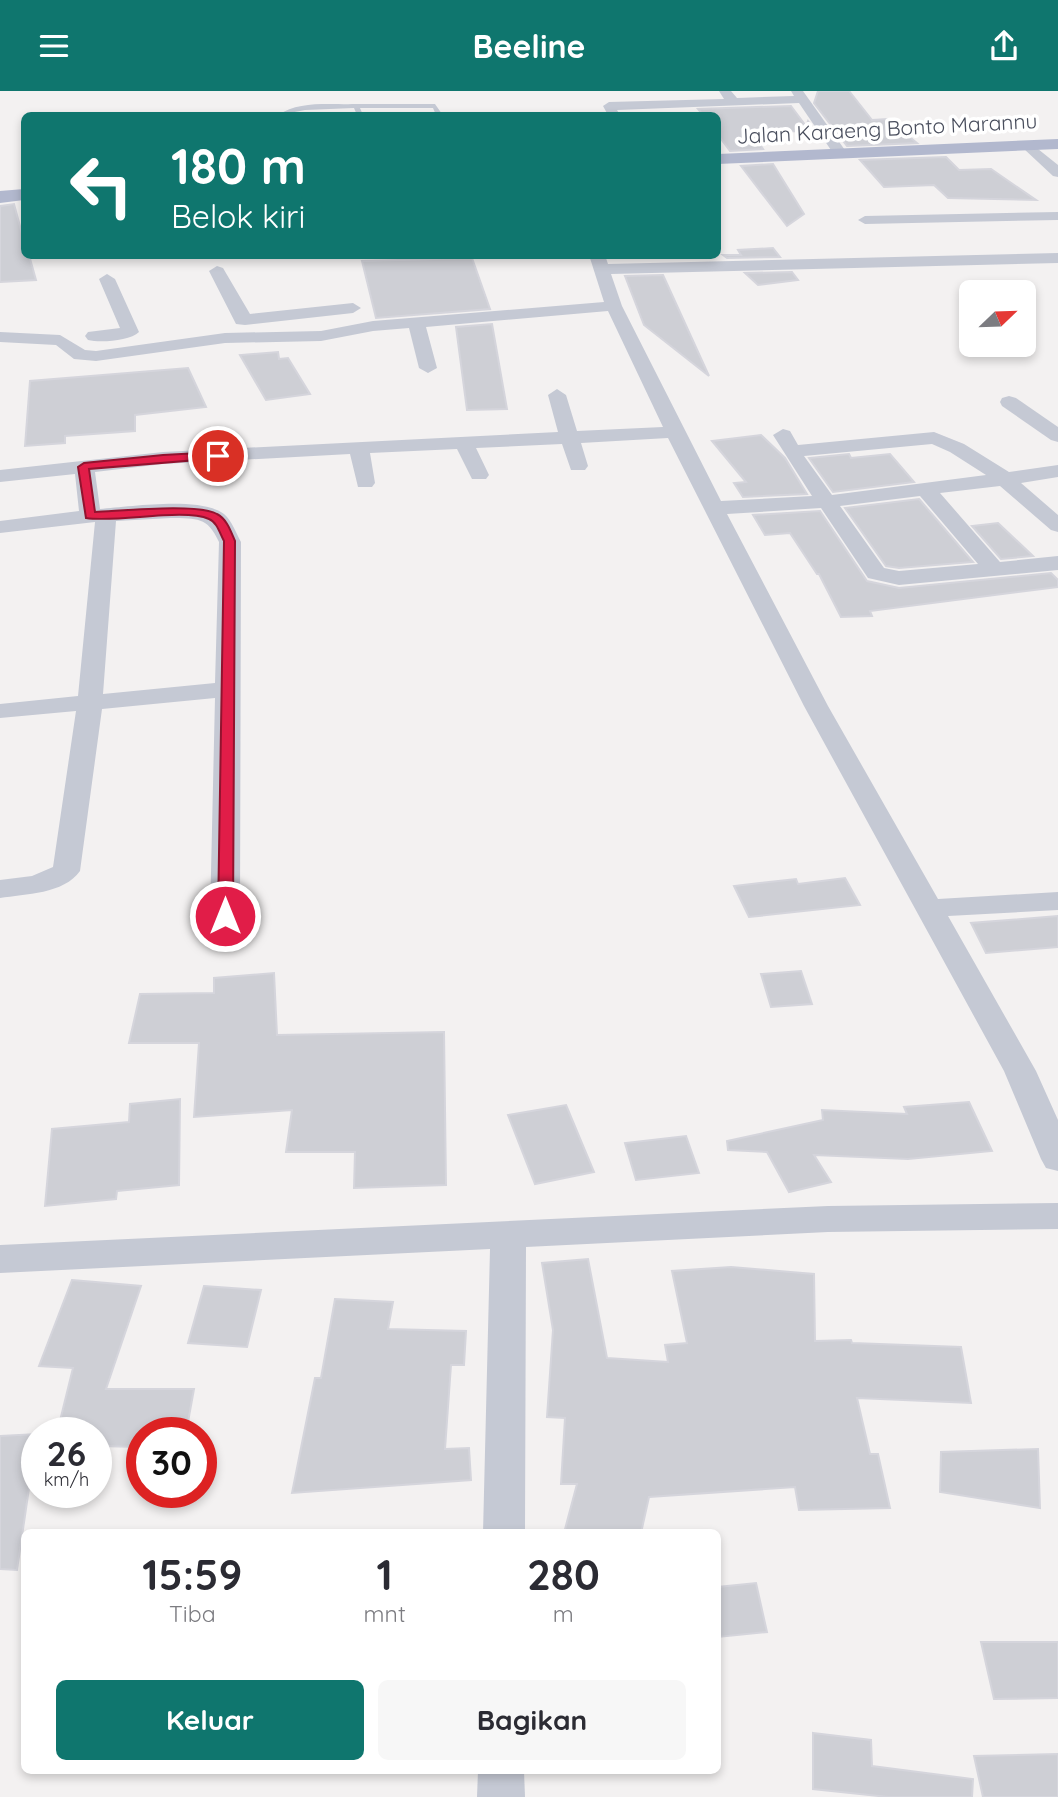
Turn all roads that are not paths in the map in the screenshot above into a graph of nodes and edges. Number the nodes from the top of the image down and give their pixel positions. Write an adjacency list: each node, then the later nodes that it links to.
1 (724, 91): 3 (street)
2 (799, 95): 3 (street); 11 (street)
3 (733, 102): 8 (street)
4 (356, 106): 5 (lane); 6 (lane); 7 (lane)
5 (286, 112)
6 (359, 112)
7 (440, 112)
8 (612, 112)
9 (1058, 144): 10 (main road, Jalan Karaeng Bonto Marannu)
10 (1028, 145): 11 (main road, Jalan Karaeng Bonto Marannu); 13 (street)
11 (841, 153): 12 (main road, Jalan Karaeng Bonto Marannu)
12 (721, 159)
13 (1058, 173)
14 (21, 195): 15 (main road)
15 (0, 197)
16 (1058, 216): 17 (street)
17 (865, 220)
18 (1058, 258): 19 (street)
19 (600, 262): 22 (street)
20 (217, 271): 24 (street)
21 (107, 279): 28 (street)
22 (614, 306): 25 (street); 34 (street)
23 (354, 308): 24 (street)
24 (245, 320): 26 (street)
25 (416, 323): 28 (street); 29 (street)
26 (181, 327)
27 (0, 337): 28 (street)
28 (61, 340)
29 (428, 368)
30 (557, 395): 35 (street)
31 (1009, 402): 33 (street)
32 (1058, 414): 33 (street)
33 (1029, 416): 36 (street)
34 (675, 432): 35 (street); 48 (street)
35 (569, 436): 37 (street); 39 (street)
36 (1058, 436)
37 (463, 442): 38 (street); 42 (street)
38 (359, 448): 40 (street); 45 (street)
39 (578, 466)
40 (84, 467): 43 (street); 49 (street)
41 (1058, 471): 44 (street)
42 (479, 475)
43 (0, 476)
44 (1004, 479): 46 (street); 47 (street); 50 (street)
45 (365, 483)
46 (926, 490): 47 (street); 53 (street)
47 (825, 502): 48 (street); 53 (street)
48 (716, 508): 59 (street)
49 (98, 515): 51 (street); 54 (street); 55 (street)
50 (1058, 526)
51 (0, 527)
52 (1058, 563): 53 (street)
53 (994, 569)
54 (227, 689): 55 (street); 60 (street)
55 (90, 703): 56 (street); 57 (street)
56 (0, 711)
57 (0, 889)
58 (1058, 901): 59 (street)
59 (928, 908): 61 (street)
60 (225, 916)
61 (1058, 1159)
62 (1056, 1225): 63 (street)
63 (508, 1235): 64 (street); 65 (street)
64 (0, 1259)
65 (504, 1529)
66 (501, 1774): 67 (street)
67 (501, 1797)

